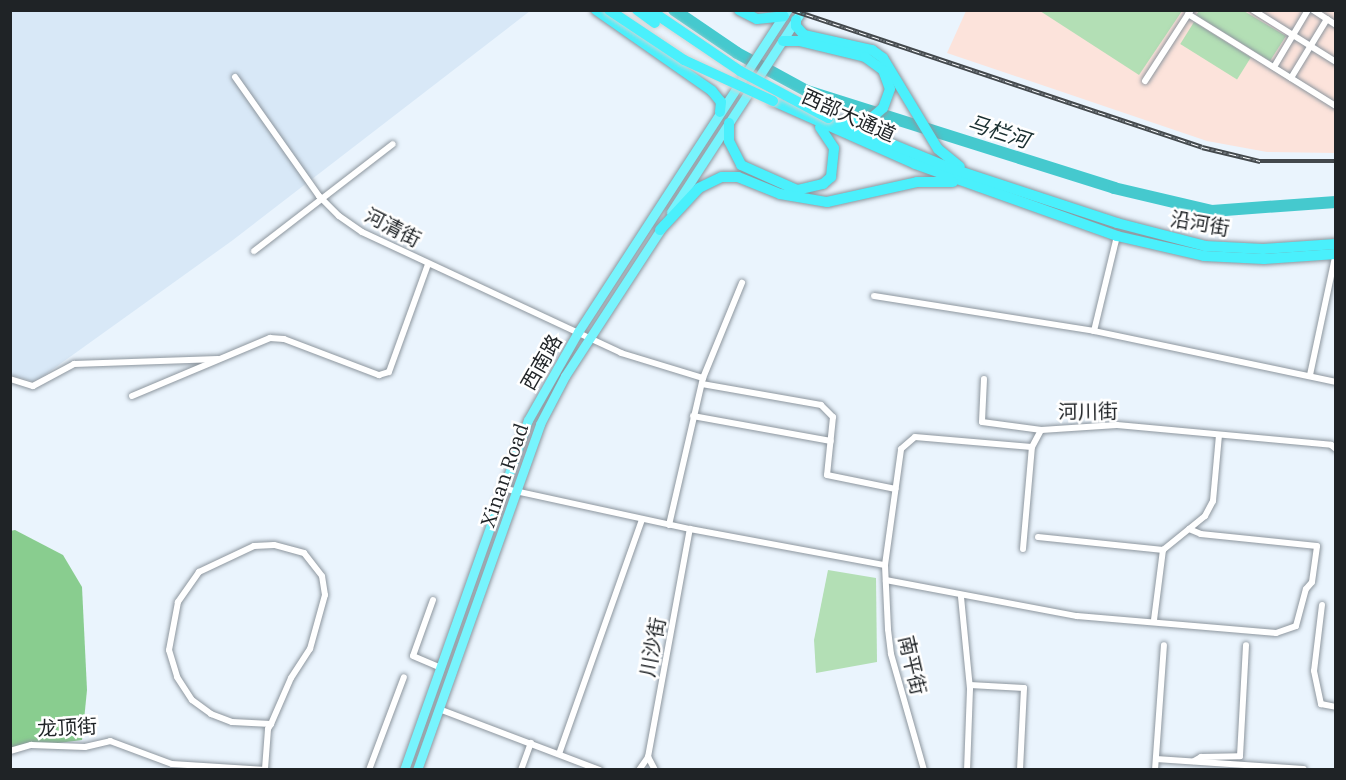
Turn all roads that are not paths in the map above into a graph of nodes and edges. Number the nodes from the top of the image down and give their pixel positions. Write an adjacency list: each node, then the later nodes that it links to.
1 (596, 10): 23 (highway)
2 (609, 10): 21 (highway, bridge)
3 (637, 10): 21 (highway, 西部大通道, bridge)
4 (650, 10): 25 (highway, 西部大通道, bridge)
5 (739, 10): 9 (highway)
6 (1253, 10): 13 (street)
7 (1311, 10): 11 (street); 13 (street)
8 (1190, 12): 17 (street); 20 (street)
9 (785, 13): 23 (main road, 西南路, bridge)
10 (799, 15): 14 (main road); 28 (highway)
11 (1327, 19): 12 (street); 15 (street)
12 (1335, 25)
13 (1293, 36): 15 (street); 17 (street)
14 (781, 43): 25 (highway); 26 (main road, Xinan Road, bridge)
15 (1311, 47): 16 (street); 19 (street)
16 (1335, 62)
17 (1274, 67): 19 (street)
18 (235, 77): 29 (street, 河清街)
19 (1291, 78): 22 (street)
20 (1145, 81)
21 (773, 101): 24 (highway, 西部大通道)
22 (1335, 106)
23 (720, 112): 44 (main road, 西南路)
24 (802, 115): 26 (highway); 31 (highway, 西部大通道)
25 (828, 118): 28 (highway, 西部大通道)
26 (729, 123): 33 (main road, Xinan Road)
27 (393, 144): 29 (street)
28 (1022, 192): 30 (highway, 西部大通道)
29 (321, 199): 38 (street); 40 (street, 河清街)
30 (1062, 205): 37 (highway, 沿河街)
31 (1030, 206): 32 (highway, 西部大通道); 33 (highway)
32 (1065, 216): 34 (highway, 沿河街)
33 (660, 230): 45 (main road, Xinan Road)
34 (1117, 236): 39 (highway, 沿河街); 43 (street)
35 (1335, 238): 37 (highway)
36 (1335, 244): 37 (highway, 沿河街)
37 (1205, 246)
38 (254, 251)
39 (1335, 256): 47 (street)
40 (428, 264): 44 (street, 河清街); 46 (street)
41 (742, 284): 50 (street)
42 (874, 296): 43 (street)
43 (1094, 331): 47 (street)
44 (578, 332): 45 (street, 河清街); 59 (main road, 西南路)
45 (590, 338): 50 (street, 河清街); 61 (main road, Xinan Road)
46 (222, 360): 48 (street); 52 (street)
47 (1310, 375): 51 (street)
48 (10, 379)
49 (984, 380): 54 (street)
50 (703, 381): 53 (street); 56 (street, 河清街)
51 (1335, 382)
52 (132, 396)
53 (693, 416): 56 (street); 63 (street)
54 (1041, 429): 55 (street, 河川街); 57 (street, 河川街)
55 (1219, 435): 58 (street, 河川街); 65 (street)
56 (831, 441): 60 (street, 河清街)
57 (1032, 447): 60 (street); 67 (street)
58 (1335, 449)
59 (506, 489): 61 (street); 77 (main road, 西南路)
60 (896, 489): 69 (street)
61 (518, 492): 62 (street); 81 (main road, Xinan Road)
62 (642, 519): 63 (street); 85 (street)
63 (669, 525): 64 (street)
64 (690, 529): 69 (street); 86 (street, 川沙街)
65 (1188, 529): 68 (street); 74 (street)
66 (1038, 537): 68 (street)
67 (1023, 549)
68 (1163, 550): 74 (street)
69 (885, 565): 70 (street, 南平街)
70 (886, 580): 71 (street); 98 (street, 南平街)
71 (961, 597): 74 (street); 79 (street)
72 (433, 600): 77 (street)
73 (1322, 605): 80 (street)
74 (1154, 620)
75 (1164, 645): 87 (street)
76 (1246, 645): 88 (street)
77 (441, 668): 92 (main road, 西南路)
78 (404, 677): 91 (street)
79 (970, 685): 99 (street); 100 (street)
80 (1335, 707)
81 (439, 709): 83 (street); 93 (main road, Xinan Road)
82 (271, 724): 82 (street); 90 (street)
83 (531, 743): 85 (street); 94 (street)
84 (10, 752): 90 (street, 龙顶街)
85 (559, 754): 95 (street)
86 (648, 757): 96 (street); 97 (street)
87 (1156, 759): 88 (street); 101 (street)
88 (1194, 761): 89 (street)
89 (1230, 766): 102 (street)
90 (266, 769)
91 (369, 770)
92 (404, 770)
93 (417, 770)
94 (521, 770)
95 (600, 770)
96 (639, 770)
97 (655, 770)
98 (924, 770)
99 (967, 770)
100 (1020, 770)
101 (1155, 770)
102 (1304, 770)

